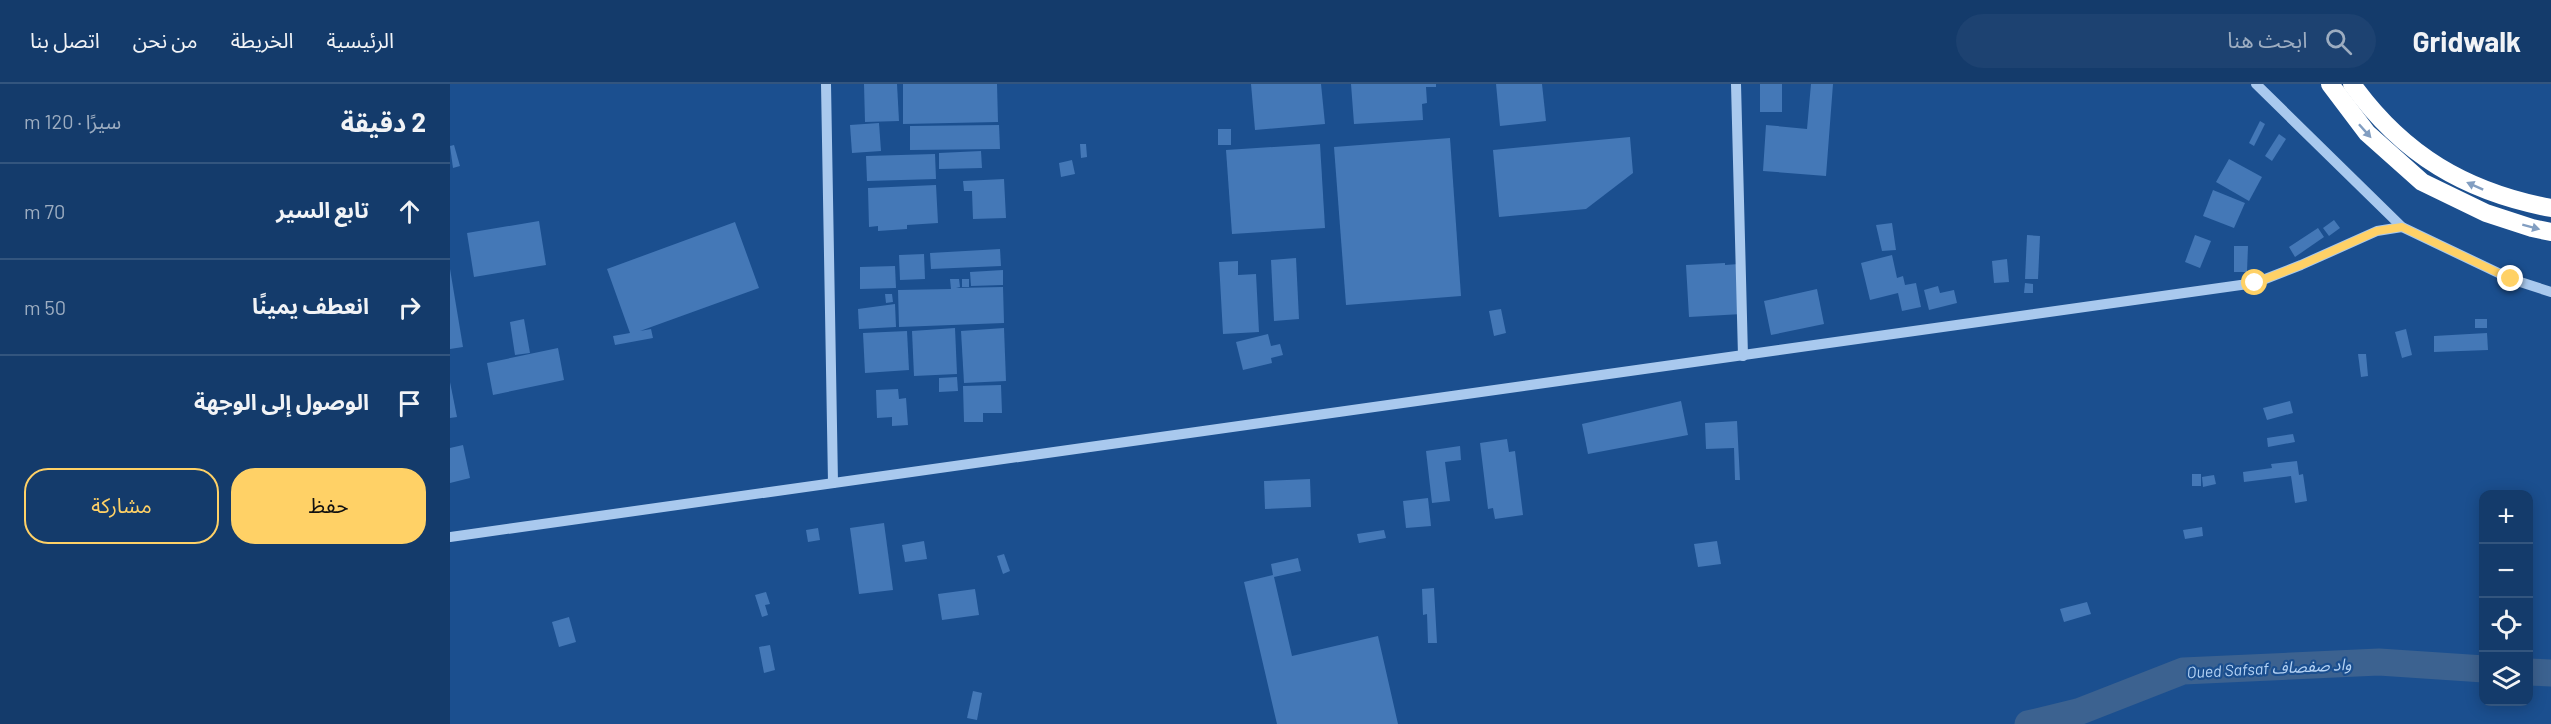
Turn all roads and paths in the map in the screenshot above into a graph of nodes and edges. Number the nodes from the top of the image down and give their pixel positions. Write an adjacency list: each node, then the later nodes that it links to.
1 (826, 84): 11 (street)
2 (1736, 84): 10 (street)
3 (2256, 84): 7 (street)
4 (2330, 84): 8 (highway, one-way to 8)
5 (2352, 84): 6 (highway, one-way to 5)
6 (2551, 208)
7 (2402, 227): 9 (street); 10 (street)
8 (2551, 232)
9 (2551, 292)
10 (1743, 356): 11 (street)
11 (833, 483): 12 (street)
12 (450, 537)

